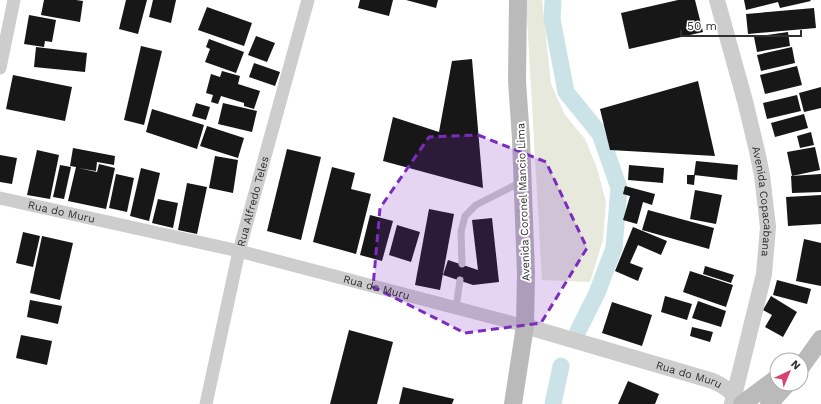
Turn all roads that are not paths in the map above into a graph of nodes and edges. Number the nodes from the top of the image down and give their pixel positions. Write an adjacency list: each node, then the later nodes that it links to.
1 (14, 0): 5 (street)
2 (308, 0): 8 (street, Rua Alfredo Teles)
3 (518, 0): 6 (main road, Avenida Coronel Mancio Lima)
4 (717, 0): 17 (street, Avenida Copacabana)
5 (0, 68)
6 (523, 181): 9 (lane); 12 (main road, Avenida Coronel Mancio Lima)
7 (0, 198): 8 (street, Rua do Muru)
8 (239, 251): 11 (street, Rua do Muru); 18 (street, Rua Alfredo Teles)
9 (462, 264)
10 (460, 280): 11 (lane)
11 (456, 308): 12 (street, Rua do Muru)
12 (525, 326): 17 (street, Rua do Muru); 19 (main road, Avenida Coronel Mancio Lima)
13 (821, 339): 14 (main road)
14 (809, 355)
15 (769, 383): 17 (main road)
16 (780, 392): 20 (main road)
17 (738, 402)
18 (206, 404)
19 (513, 404)
20 (769, 404)

